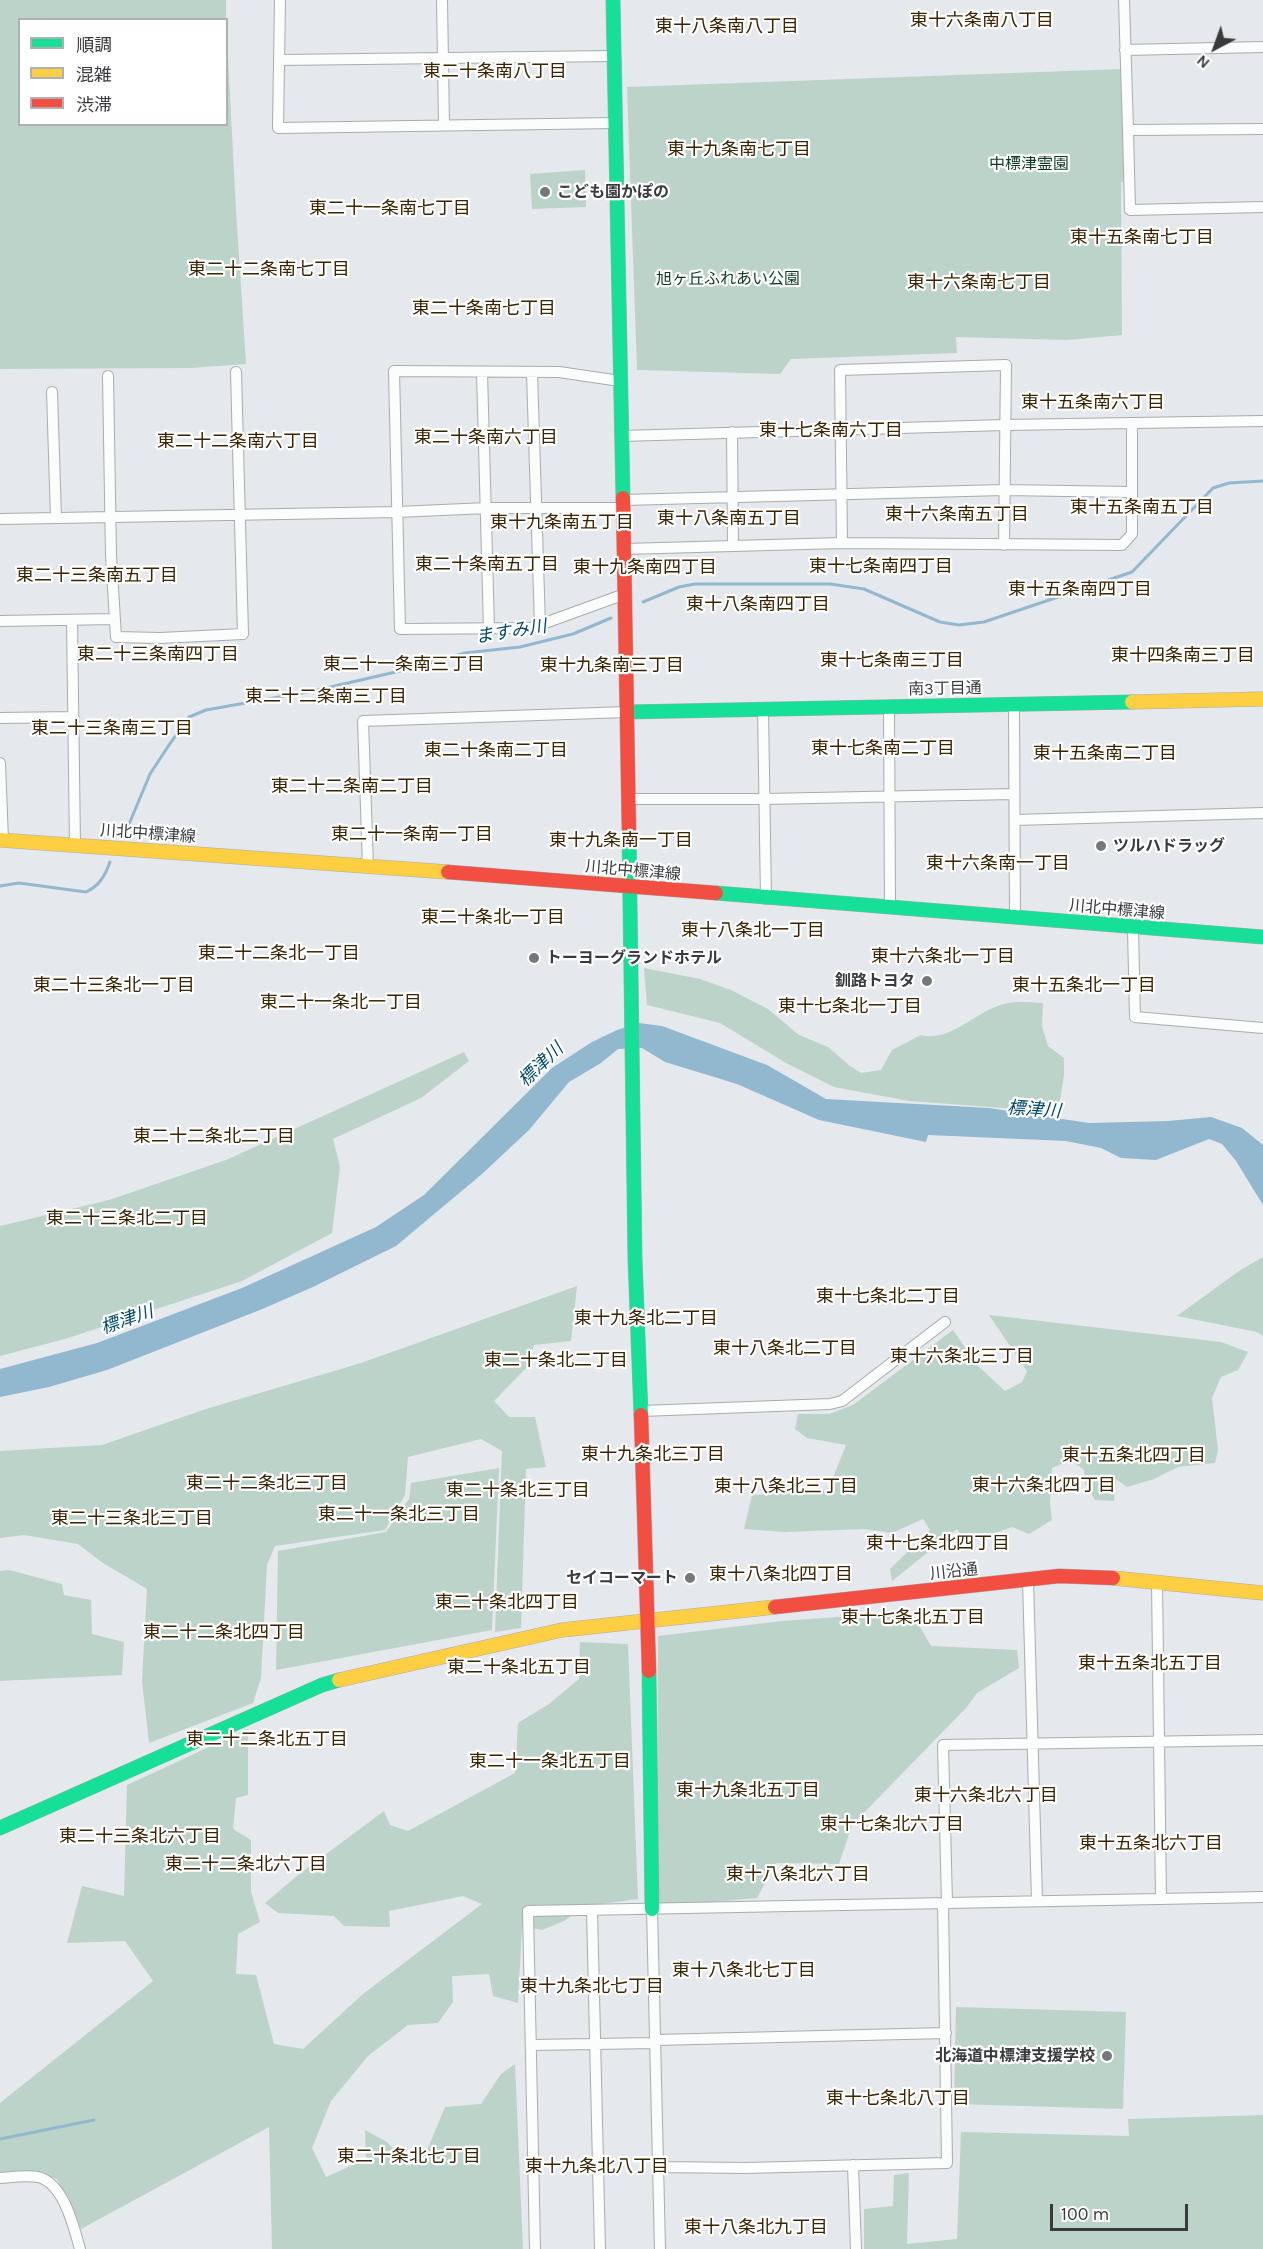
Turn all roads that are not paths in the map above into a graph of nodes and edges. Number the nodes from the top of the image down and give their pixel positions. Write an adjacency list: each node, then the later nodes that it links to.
1 (280, 0): 9 (street)
2 (442, 0): 8 (street)
3 (613, 0): 7 (street)
4 (1124, 0): 6 (street)
5 (1263, 47): 6 (street)
6 (1125, 50): 13 (street)
7 (614, 56): 8 (street); 10 (street)
8 (443, 59): 9 (street); 11 (street)
9 (279, 60): 11 (street)
10 (615, 123): 11 (street); 19 (street)
11 (444, 124)
12 (1263, 129): 13 (street)
13 (1128, 130): 14 (street)
14 (1263, 207)
15 (236, 372): 35 (street)
16 (482, 372): 17 (street); 32 (street); 34 (street)
17 (532, 373): 19 (street); 33 (street)
18 (108, 376): 36 (street)
19 (620, 381): 26 (street)
20 (52, 392): 37 (street)
21 (1263, 421): 22 (street)
22 (1132, 424): 23 (street); 28 (street)
23 (1005, 425): 24 (street); 24 (street); 27 (street)
24 (842, 430): 25 (street); 29 (street)
25 (732, 432): 26 (street); 30 (street)
26 (621, 436): 31 (street)
27 (1004, 490): 28 (street); 29 (street); 40 (street)
28 (1131, 492): 40 (street)
29 (843, 494): 30 (street); 39 (street)
30 (732, 498): 31 (street); 41 (street)
31 (623, 504): 33 (street); 42 (street)
32 (487, 508): 33 (street); 34 (street); 48 (street)
33 (537, 508): 47 (street)
34 (397, 512): 35 (street); 48 (street)
35 (240, 515): 36 (street); 44 (street)
36 (111, 517): 37 (street); 44 (street)
37 (56, 518): 38 (street)
38 (0, 519)
39 (842, 543): 40 (street); 41 (street)
40 (1004, 544)
41 (733, 546): 42 (street)
42 (624, 549): 43 (street)
43 (625, 594): 47 (street); 53 (street)
44 (114, 619): 45 (street)
45 (72, 620): 46 (street); 54 (street)
46 (0, 621)
47 (540, 626): 48 (street)
48 (489, 629)
49 (1263, 699): 50 (street, 南3丁目通)
50 (1014, 705): 51 (street, 南3丁目通); 57 (street)
51 (889, 706): 52 (street, 南3丁目通); 58 (street)
52 (763, 709): 53 (street, 南3丁目通); 60 (street)
53 (627, 712): 59 (street); 65 (street)
54 (72, 717): 55 (street); 64 (street)
55 (0, 718)
56 (0, 763): 63 (street)
57 (1014, 794): 58 (street); 62 (street)
58 (890, 796): 60 (street); 68 (street)
59 (629, 799): 60 (street); 66 (street)
60 (764, 799): 67 (street)
61 (1263, 813): 62 (street)
62 (1014, 820): 69 (street)
63 (1, 840): 64 (street, 川北中標津線)
64 (75, 846): 65 (street, 川北中標津線)
65 (368, 867): 66 (street, 川北中標津線)
66 (630, 887): 67 (street, 川北中標津線); 74 (street)
67 (766, 898): 68 (street, 川北中標津線)
68 (890, 908): 69 (street, 川北中標津線)
69 (1014, 917): 70 (street, 川北中標津線)
70 (1133, 928): 71 (street, 川北中標津線); 72 (street)
71 (1263, 938)
72 (1263, 1029)
73 (945, 1322): 74 (street)
74 (641, 1411): 78 (street)
75 (1028, 1580): 76 (street, 川沿通); 78 (street, 川沿通); 81 (street)
76 (1157, 1581): 77 (street, 川沿通); 80 (street)
77 (1263, 1593)
78 (648, 1622): 82 (street, 川沿通); 88 (street)
79 (1263, 1740): 80 (street)
80 (1160, 1743): 81 (street); 84 (street)
81 (1033, 1744): 85 (street); 86 (street)
82 (0, 1828)
83 (1263, 1897): 84 (street)
84 (1161, 1899): 85 (street)
85 (1037, 1901): 86 (street)
86 (945, 1903): 88 (street); 89 (street)
87 (592, 1910): 88 (street); 91 (street); 92 (street)
88 (652, 1910): 90 (street)
89 (946, 2033): 90 (street); 93 (street)
90 (655, 2042): 91 (street); 94 (street)
91 (594, 2044): 92 (street); 98 (street)
92 (532, 2045): 97 (street)
93 (853, 2165): 94 (street); 100 (street)
94 (658, 2167): 99 (street)
95 (0, 2178): 96 (street)
96 (80, 2249)
97 (535, 2249)
98 (600, 2249)
99 (660, 2249)
100 (856, 2249)

